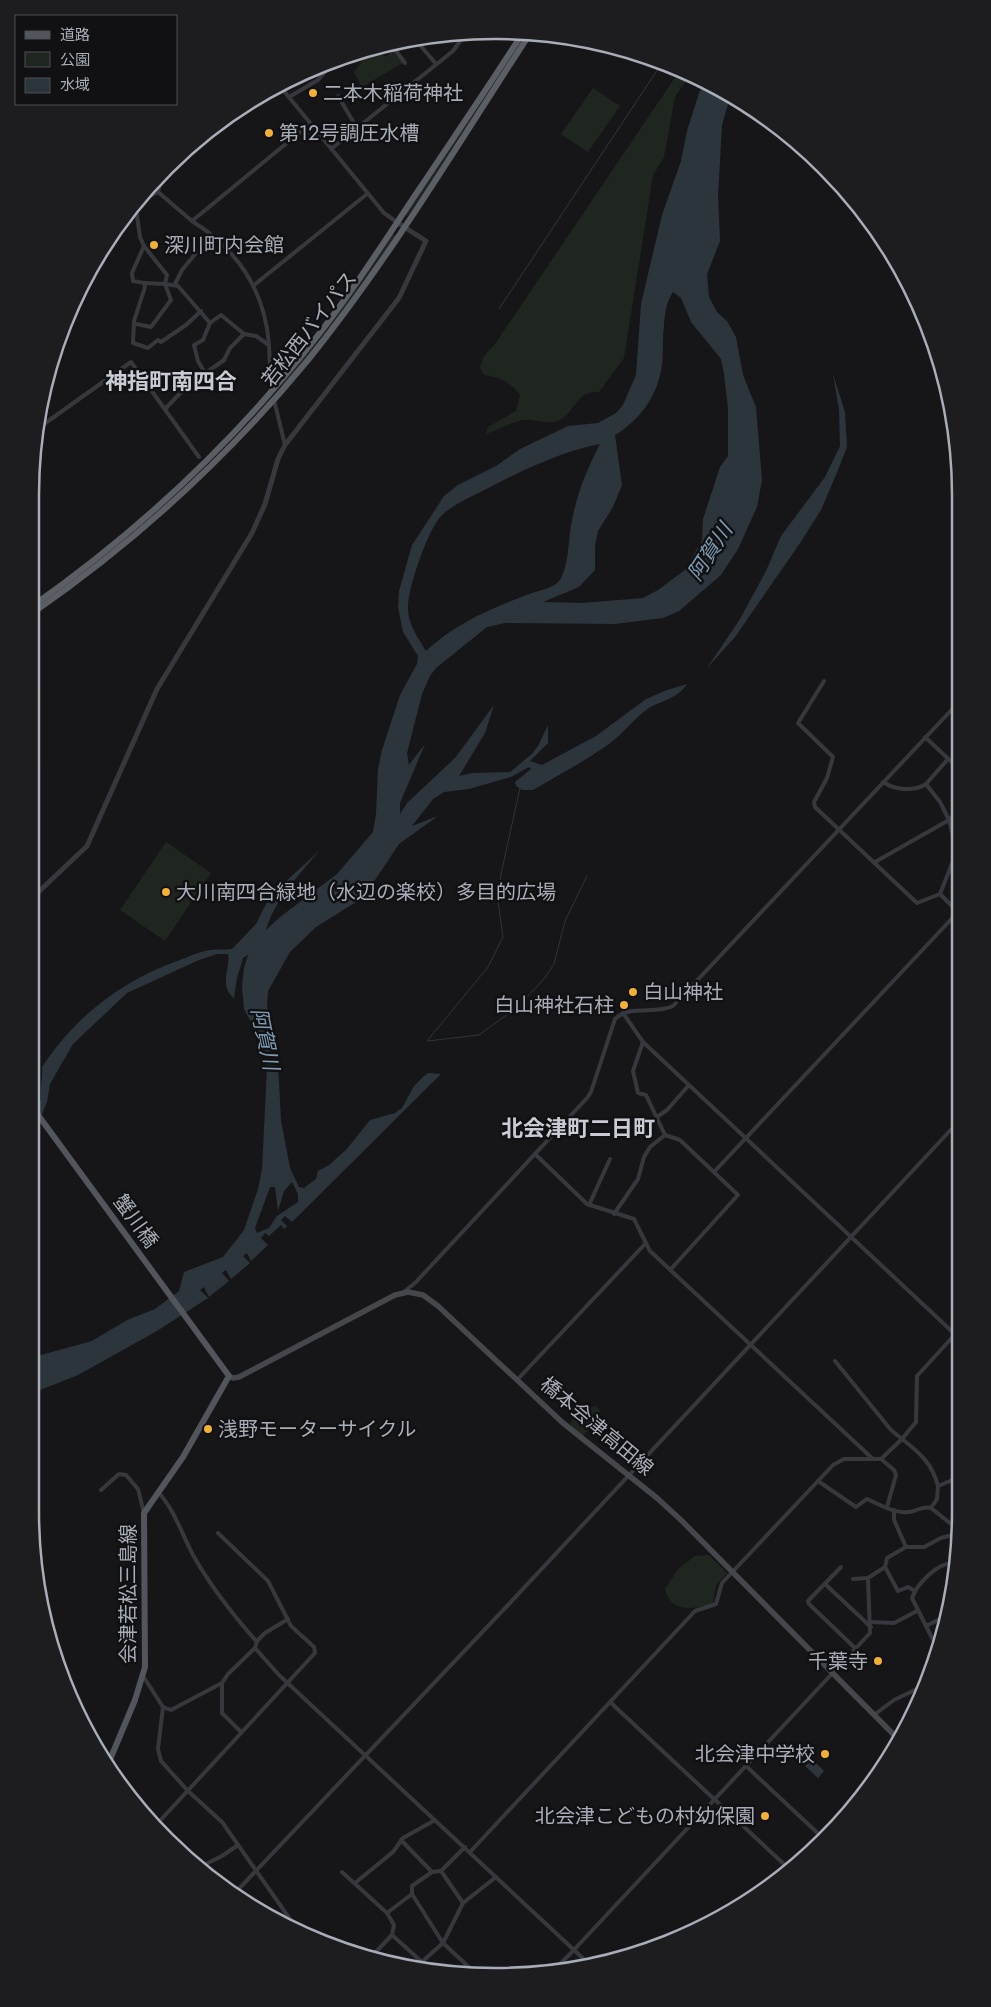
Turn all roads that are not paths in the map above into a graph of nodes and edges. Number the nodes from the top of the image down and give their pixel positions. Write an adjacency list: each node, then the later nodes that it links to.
1 (518, 40): 21 (highway, 若松西バイパス)
2 (526, 40): 21 (highway, 若松西バイパス)
3 (461, 41): 7 (street)
4 (421, 46): 7 (street)
5 (396, 50): 6 (street)
6 (405, 63)
7 (436, 64): 13 (street)
8 (324, 73): 11 (street)
9 (284, 91): 11 (street)
10 (338, 96): 13 (street)
11 (288, 97): 12 (street)
12 (310, 124): 14 (street); 20 (street)
13 (356, 128): 14 (street)
14 (331, 149): 17 (street)
15 (159, 187): 16 (street)
16 (158, 192): 18 (street); 20 (street)
17 (367, 194): 21 (street); 27 (street)
18 (151, 196)
19 (137, 212): 23 (street)
20 (192, 221): 22 (street)
21 (401, 225): 34 (highway, 若松西バイパス); 35 (highway, 若松西バイパス); 38 (street)
22 (211, 235): 26 (street); 27 (street)
23 (144, 246): 24 (street); 25 (street)
24 (144, 283): 25 (street); 30 (street)
25 (164, 284): 26 (street); 30 (street)
26 (175, 284): 28 (street)
27 (253, 286): 32 (street)
28 (201, 311): 29 (street); 30 (street)
29 (210, 323): 31 (street); 33 (street)
30 (136, 324)
31 (244, 334): 32 (street); 33 (street)
32 (269, 345): 34 (street)
33 (205, 373): 36 (street)
34 (271, 392): 35 (street); 40 (highway, 若松西バイパス)
35 (273, 400): 38 (street); 41 (highway, 若松西バイパス)
36 (165, 409): 37 (street); 39 (street)
37 (45, 422)
38 (285, 445): 55 (street)
39 (199, 457)
40 (39, 601)
41 (39, 608)
42 (824, 681): 51 (street)
43 (952, 709): 44 (street)
44 (925, 737): 45 (street); 47 (street)
45 (948, 759): 46 (street); 48 (street)
46 (952, 763)
47 (883, 782): 48 (street); 51 (street)
48 (926, 784): 50 (street)
49 (952, 817): 50 (street)
50 (949, 820): 52 (street); 53 (street)
51 (839, 830): 53 (street); 59 (street)
52 (952, 832)
53 (875, 862): 56 (street)
54 (952, 864): 56 (street)
55 (39, 892)
56 (940, 894): 57 (street)
57 (952, 906)
58 (952, 918): 66 (street)
59 (623, 1013): 60 (street); 67 (street)
60 (643, 1042): 61 (street); 63 (street)
61 (689, 1085): 63 (street); 66 (street)
62 (39, 1116): 80 (main road, 蟹川橋)
63 (657, 1117): 65 (street)
64 (952, 1128): 72 (street)
65 (665, 1136): 69 (street); 71 (street)
66 (746, 1138): 69 (street); 72 (street)
67 (535, 1154): 70 (street); 75 (street)
68 (610, 1158): 70 (street)
69 (714, 1172): 74 (street)
70 (589, 1205): 71 (street)
71 (614, 1214): 73 (street)
72 (851, 1236): 76 (street); 78 (street)
73 (646, 1244): 74 (street); 81 (street)
74 (670, 1269): 78 (street)
75 (403, 1293): 80 (main road); 81 (main road, 橋本会津高田線)
76 (952, 1330)
77 (952, 1342): 82 (street)
78 (750, 1344): 83 (street); 85 (street)
79 (835, 1361): 82 (street)
80 (229, 1376): 90 (main road, 会津若松三島線)
81 (518, 1380): 85 (main road, 橋本会津高田線)
82 (902, 1439): 84 (street); 88 (street)
83 (873, 1459): 84 (street); 87 (street)
84 (881, 1459): 91 (street)
85 (628, 1475): 102 (main road, 橋本会津高田線); 126 (street)
86 (952, 1480): 88 (street)
87 (818, 1481): 91 (street); 102 (street)
88 (938, 1486): 92 (street)
89 (101, 1490): 94 (street)
90 (158, 1492): 94 (main road, 会津若松三島線); 113 (street)
91 (887, 1508): 93 (street)
92 (931, 1508): 93 (street); 95 (street)
93 (894, 1510): 98 (street)
94 (144, 1513): 117 (main road, 会津若松三島線)
95 (952, 1525)
96 (218, 1533): 108 (street)
97 (951, 1535): 98 (street)
98 (906, 1547): 100 (street)
99 (949, 1563): 106 (street)
100 (885, 1566): 103 (street); 106 (street)
101 (841, 1567): 105 (street)
102 (733, 1572): 116 (main road, 橋本会津高田線); 121 (street)
103 (868, 1578): 104 (street); 110 (street)
104 (853, 1579)
105 (825, 1584): 110 (street); 115 (street)
106 (915, 1592): 107 (street)
107 (917, 1612): 110 (street); 111 (street)
108 (288, 1619): 113 (street); 118 (street)
109 (939, 1619): 111 (street)
110 (871, 1625): 115 (street)
111 (926, 1626): 112 (street)
112 (934, 1640)
113 (257, 1642): 114 (street)
114 (255, 1648): 118 (street); 119 (street)
115 (856, 1649): 116 (street)
116 (833, 1674): 123 (main road, 橋本会津高田線); 128 (street)
117 (143, 1676): 122 (street); 127 (main road, 会津若松三島線)
118 (288, 1682): 124 (street); 126 (street)
119 (222, 1683): 122 (street); 124 (street)
120 (916, 1690): 123 (street)
121 (610, 1702): 130 (street); 137 (street)
122 (163, 1707): 129 (street)
123 (874, 1715): 125 (main road, 橋本会津高田線)
124 (241, 1732): 129 (street)
125 (894, 1735)
126 (365, 1754): 131 (street); 140 (street)
127 (111, 1757)
128 (746, 1766): 130 (street); 133 (street)
129 (187, 1790): 132 (street); 135 (street)
130 (715, 1800): 139 (street); 153 (street)
131 (435, 1820): 134 (street); 136 (street)
132 (160, 1821)
133 (818, 1834)
134 (401, 1840): 143 (street); 145 (street)
135 (238, 1845): 138 (street); 140 (street)
136 (465, 1847): 137 (street); 141 (street)
137 (470, 1852): 144 (street)
138 (205, 1864)
139 (785, 1865)
140 (256, 1870): 146 (street); 150 (street)
141 (441, 1871): 143 (street); 148 (street)
142 (342, 1872): 145 (street)
143 (432, 1872): 147 (street)
144 (496, 1877): 148 (street); 153 (street)
145 (355, 1883): 149 (street)
146 (239, 1889)
147 (412, 1894): 149 (street); 152 (street)
148 (462, 1903): 152 (street)
149 (386, 1912): 151 (street)
150 (290, 1920)
151 (392, 1935): 154 (street); 156 (street)
152 (443, 1943): 156 (street); 158 (street)
153 (574, 1950): 155 (street); 157 (street)
154 (375, 1952)
155 (584, 1959)
156 (422, 1962)
157 (562, 1963)
158 (469, 1967)

